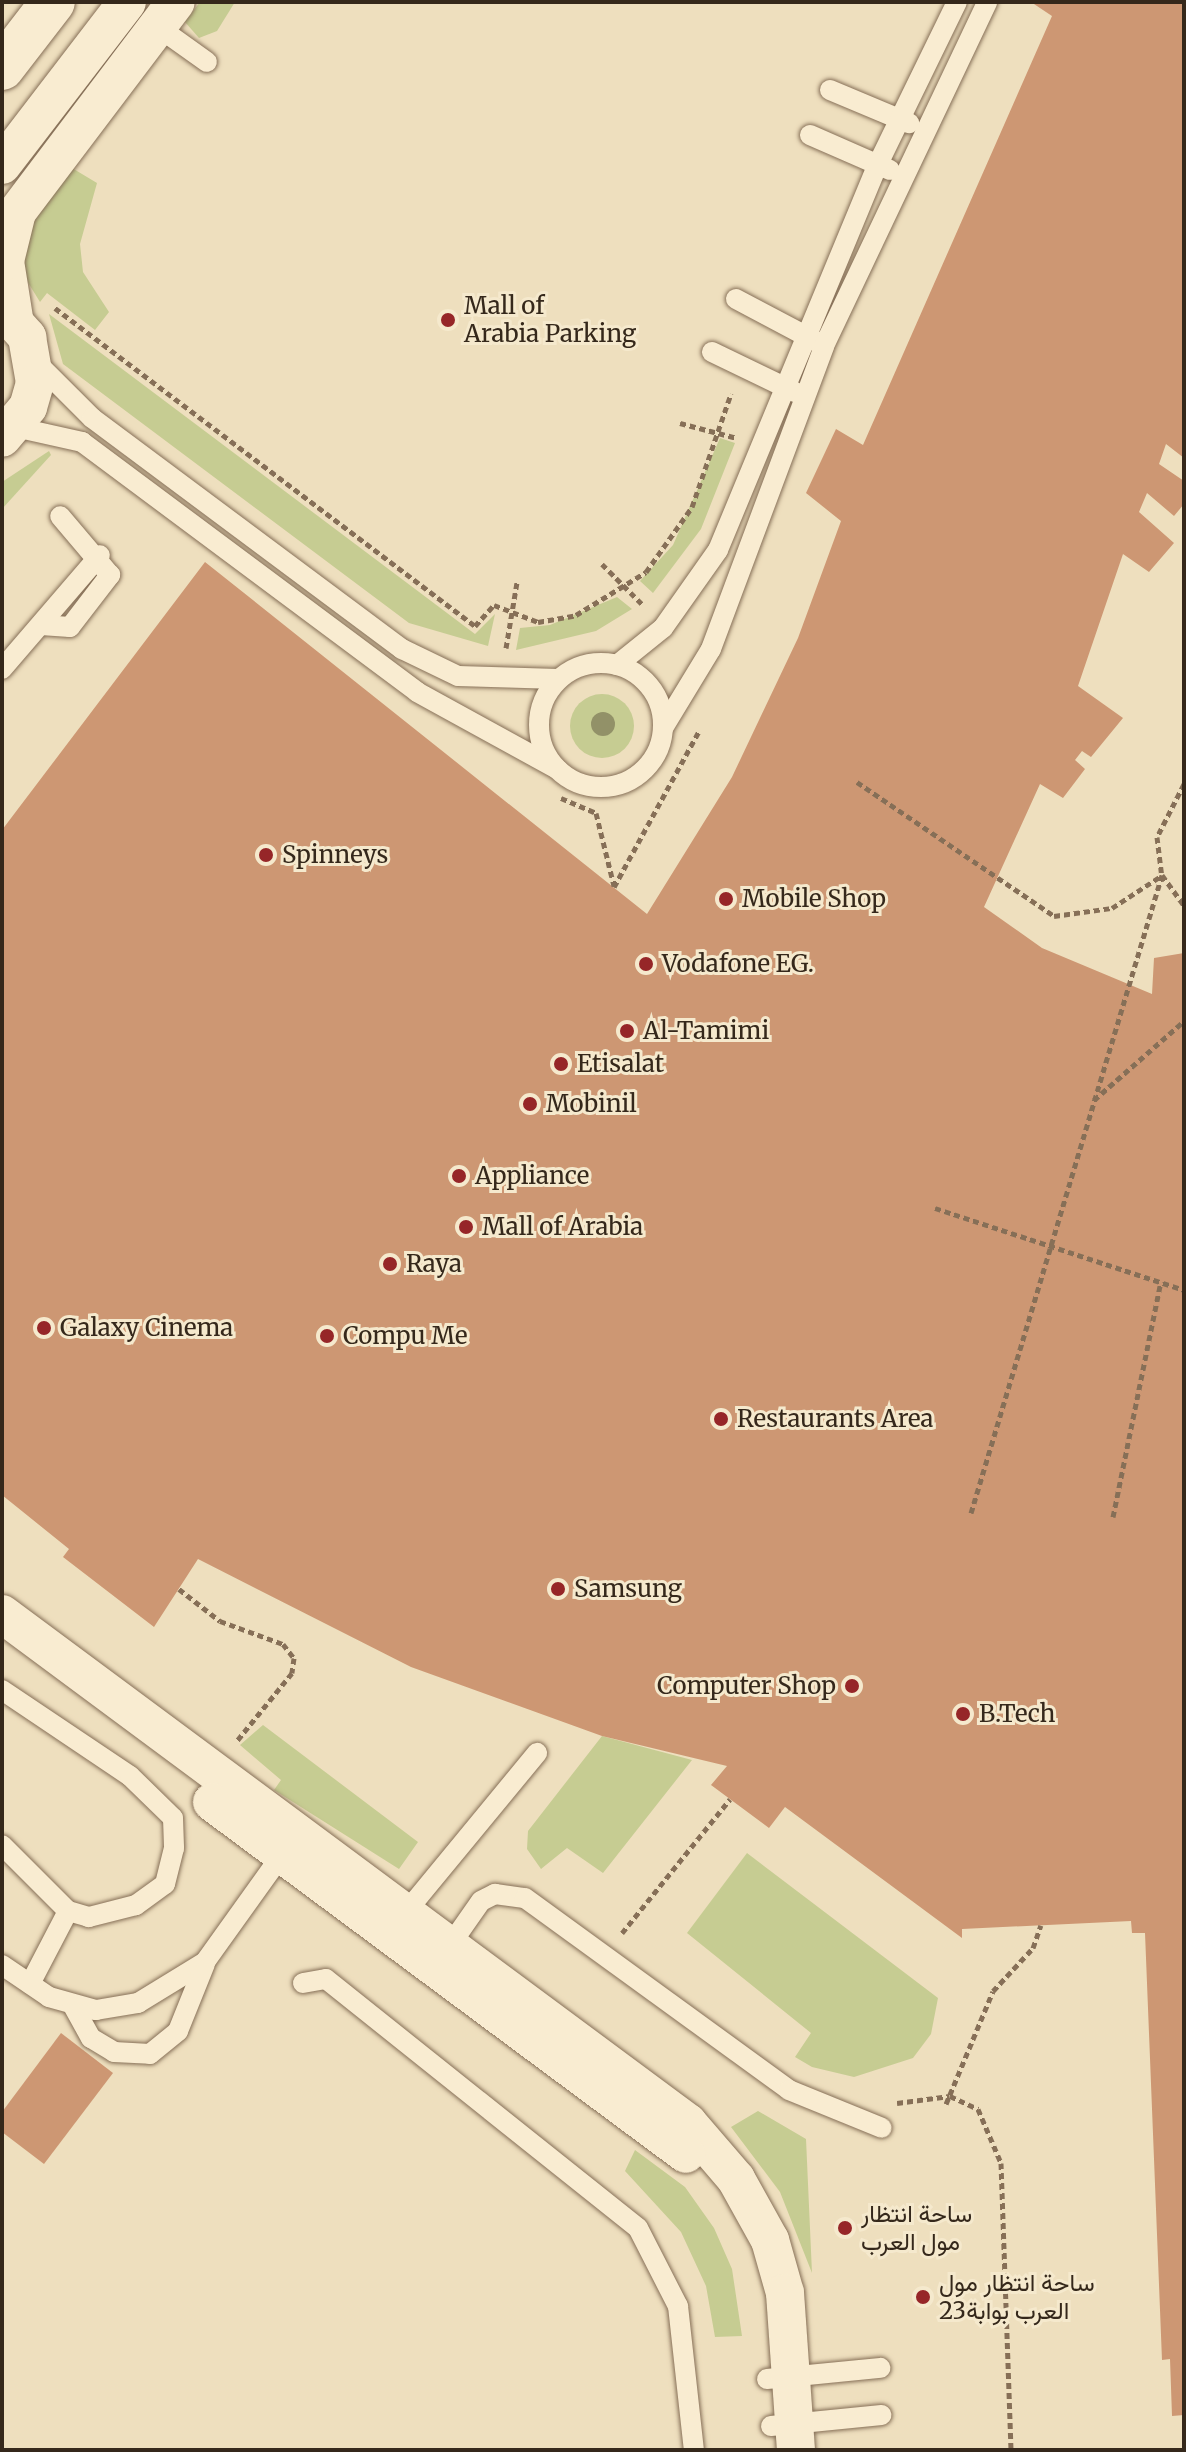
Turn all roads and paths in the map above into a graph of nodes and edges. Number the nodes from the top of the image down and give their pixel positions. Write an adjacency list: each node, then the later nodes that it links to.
1 (53, 2): 7 (main road)
2 (127, 2): 13 (street)
3 (957, 2): 9 (lane)
4 (987, 2): 10 (lane)
5 (167, 14): 6 (lane); 16 (street)
6 (207, 62)
7 (2, 68)
8 (830, 90): 9 (lane)
9 (898, 119): 10 (lane); 12 (lane)
10 (924, 129): 14 (lane)
11 (810, 135): 12 (lane)
12 (878, 164): 14 (lane); 17 (lane)
13 (2, 165)
14 (903, 176): 17 (lane)
15 (736, 299): 17 (lane)
16 (19, 331): 20 (path); 22 (street); 26 (lane)
17 (816, 342): 19 (lane); 21 (lane)
18 (712, 352): 19 (lane)
19 (784, 387): 21 (lane); 24 (lane)
20 (731, 394)
21 (804, 396): 27 (lane)
22 (9, 432): 28 (lane)
23 (60, 516): 25 (lane)
24 (617, 665): 26 (lane); 27 (lane)
25 (2, 669)
26 (558, 679): 28 (lane)
27 (663, 728): 28 (lane)
28 (557, 769)
29 (857, 782): 31 (path)
30 (1184, 784): 31 (path)
31 (1162, 875): 32 (path); 34 (path)
32 (1184, 905)
33 (1184, 1021): 34 (path)
34 (1094, 1100): 36 (path)
35 (935, 1208): 36 (path)
36 (1051, 1244): 37 (path); 39 (path)
37 (1161, 1282): 38 (path); 40 (path)
38 (1184, 1290)
39 (971, 1513)
40 (1113, 1517)
41 (179, 1589): 46 (path)
42 (2, 1614): 51 (street)
43 (2, 1644): 49 (street)
44 (2, 1690): 50 (lane)
45 (537, 1753): 51 (lane)
46 (244, 1754)
47 (730, 1799): 54 (path)
48 (2, 1845): 50 (lane)
49 (281, 1856): 51 (street); 55 (lane)
50 (68, 1911): 58 (lane)
51 (398, 1922): 53 (street)
52 (1041, 1925): 60 (path)
53 (443, 1956): 54 (lane); 63 (street)
54 (604, 1956): 61 (lane)
55 (205, 1962): 59 (lane); 59 (lane)
56 (2, 1965): 58 (lane)
57 (303, 1983): 66 (lane)
58 (30, 1984): 59 (lane)
59 (72, 2004)
60 (946, 2104)
61 (882, 2128)
62 (880, 2368): 63 (lane)
63 (779, 2378): 65 (street)
64 (881, 2415): 65 (lane)
65 (783, 2438)
66 (694, 2450)

